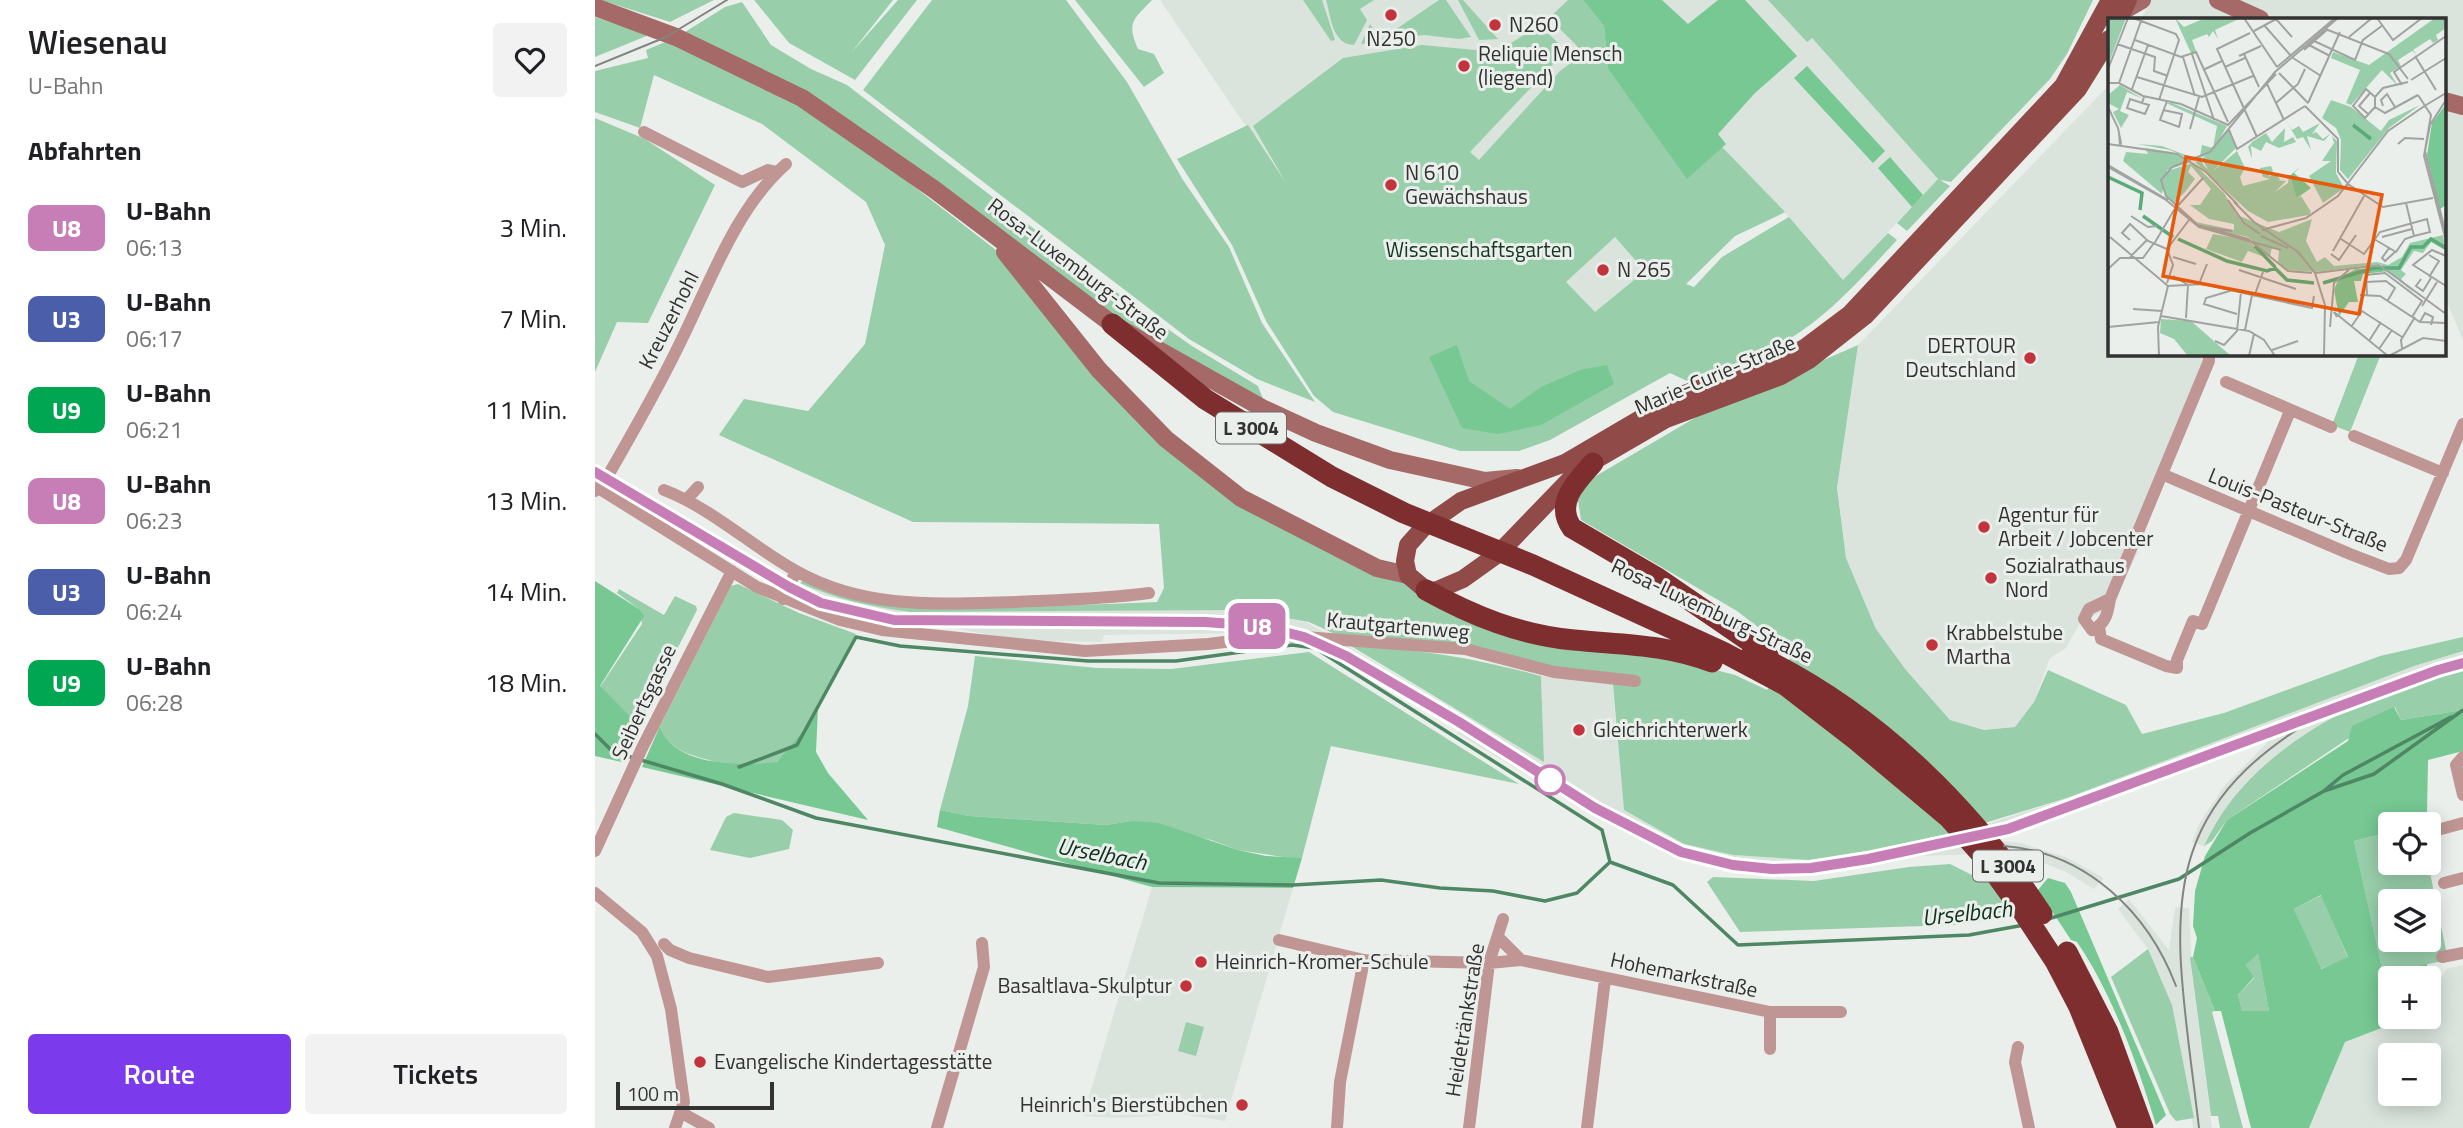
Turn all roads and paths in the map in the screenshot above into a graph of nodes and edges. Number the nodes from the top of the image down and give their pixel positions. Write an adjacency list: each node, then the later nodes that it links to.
1 (2142, 0): 4 (main road)
2 (2218, 0): 5 (main road)
3 (595, 7): 11 (main road, Rosa-Luxemburg-Straße / L 3004)
4 (2120, 8)
5 (2258, 18)
6 (2108, 24): 22 (main road, Marie-Curie-Straße)
7 (2108, 41): 19 (main road, Marie-Curie-Straße)
8 (2445, 101): 9 (main road)
9 (2463, 106)
10 (644, 132): 24 (street, Kreuzerhohl)
11 (990, 233): 12 (main road, Rosa-Luxemburg-Straße / L 3004); 30 (main road)
12 (1112, 324): 22 (main road); 37 (highway, Rosa-Luxemburg-Straße / L 3004)
13 (2209, 355): 21 (street)
14 (2226, 382): 15 (street)
15 (2290, 411): 17 (street); 27 (street)
16 (2463, 424): 20 (street, Louis-Pasteur-Straße)
17 (2331, 427)
18 (2354, 436): 20 (street)
19 (1593, 463): 31 (main road, Marie-Curie-Straße); 37 (highway)
20 (2443, 473): 27 (street, Louis-Pasteur-Straße)
21 (2164, 475): 27 (street, Louis-Pasteur-Straße); 34 (street)
22 (1527, 477): 30 (main road, Marie-Curie-Straße)
23 (698, 487): 26 (street)
24 (596, 488): 28 (street, Krautgartenweg)
25 (664, 490): 26 (street)
26 (687, 499): 29 (street)
27 (2249, 511): 35 (street)
28 (732, 571): 33 (street, Krautgartenweg); 42 (street, Seibertsgasse)
29 (796, 571): 32 (street); 33 (street)
30 (1408, 575): 31 (main road)
31 (1426, 590): 37 (highway)
32 (1149, 593)
33 (783, 599): 36 (street, Krautgartenweg)
34 (2110, 599): 35 (street); 35 (street)
35 (2099, 627)
36 (1635, 681)
37 (1786, 683): 52 (highway, Rosa-Luxemburg-Straße / L 3004); 52 (highway, Rosa-Luxemburg-Straße / L 3004)
38 (2463, 757): 39 (street)
39 (2463, 795)
40 (2463, 822): 41 (street)
41 (2441, 829)
42 (595, 851)
43 (2463, 878): 44 (street)
44 (2444, 883)
45 (595, 893): 49 (street)
46 (1503, 919): 47 (street, Heidetränkstraße)
47 (1498, 937): 55 (street); 57 (street, Heidetränkstraße)
48 (1279, 940): 54 (street, Hohemarkstraße)
49 (650, 941): 56 (street); 63 (street)
50 (982, 943): 66 (street)
51 (2463, 953): 53 (street)
52 (2061, 957): 71 (highway, Rosa-Luxemburg-Straße / L 3004); 72 (highway, Rosa-Luxemburg-Straße / L 3004)
53 (2442, 957)
54 (1364, 960): 57 (street, Hohemarkstraße); 67 (street)
55 (1521, 960): 57 (street, Hohemarkstraße); 58 (street, Hohemarkstraße)
56 (878, 963)
57 (1489, 963): 68 (street, Heidetränkstraße)
58 (1605, 979): 59 (street, Hohemarkstraße); 69 (street)
59 (1770, 1012): 60 (street, Hohemarkstraße); 62 (street)
60 (1841, 1012)
61 (2018, 1047): 70 (street)
62 (1770, 1049)
63 (682, 1113): 64 (street); 65 (street)
64 (675, 1128)
65 (709, 1128)
66 (937, 1128)
67 (1337, 1128)
68 (1469, 1128)
69 (1587, 1128)
70 (2029, 1128)
71 (2128, 1128)
72 (2143, 1128)

